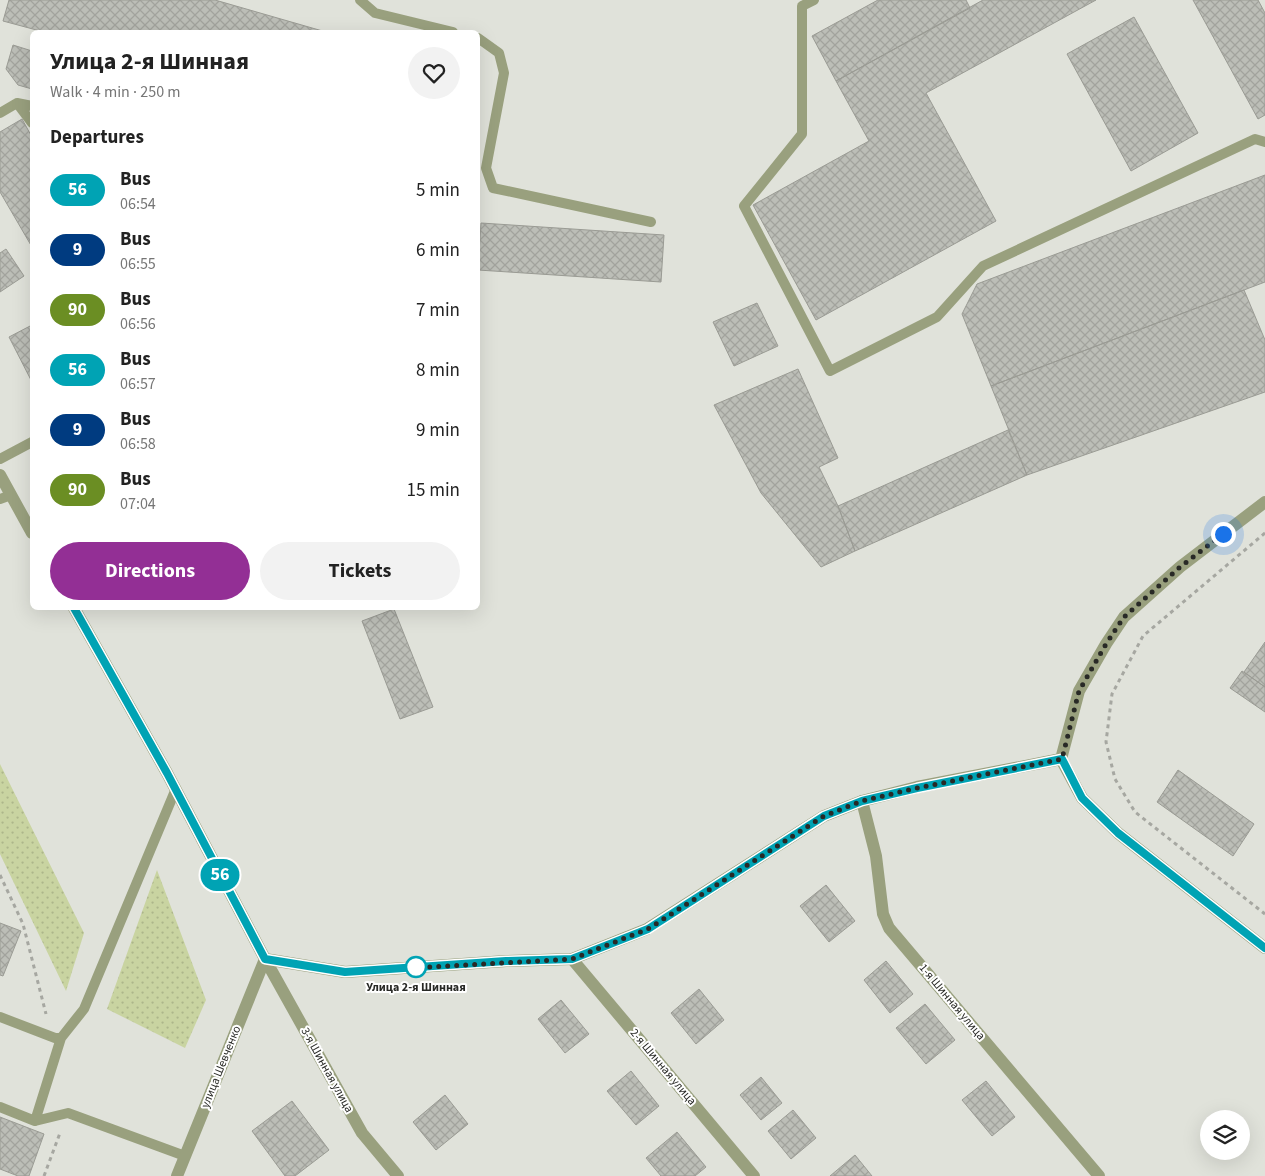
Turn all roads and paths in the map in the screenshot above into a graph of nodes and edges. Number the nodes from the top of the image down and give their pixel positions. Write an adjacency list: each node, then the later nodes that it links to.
1 (360, 0): 3 (lane)
2 (814, 0): 9 (lane)
3 (445, 30)
4 (480, 39): 10 (lane)
5 (17, 103): 6 (lane); 7 (lane); 8 (lane)
6 (30, 106)
7 (0, 112)
8 (30, 120)
9 (1265, 142)
10 (651, 222)
11 (30, 443): 12 (lane)
12 (0, 460)
13 (0, 475): 14 (street)
14 (6, 497): 16 (street)
15 (1265, 502): 19 (street)
16 (30, 530)
17 (1265, 533): 23 (path)
18 (75, 610): 20 (street)
19 (1062, 759): 21 (street); 25 (street)
20 (175, 791): 26 (street); 29 (lane)
21 (862, 801): 27 (street); 36 (street, 1-я Шинная улица)
22 (0, 875): 24 (path)
23 (1265, 914)
24 (23, 924)
25 (1265, 948)
26 (265, 959): 27 (street); 32 (street, улица Шевченко); 34 (street, 3-я Шинная улица)
27 (572, 959): 35 (street, 2-я Шинная улица)
28 (0, 1017): 29 (lane)
29 (61, 1038): 31 (lane)
30 (0, 1107): 31 (lane)
31 (35, 1121): 32 (lane)
32 (185, 1156): 33 (street, улица Шевченко)
33 (178, 1176)
34 (398, 1176)
35 (754, 1176)
36 (1099, 1176)

